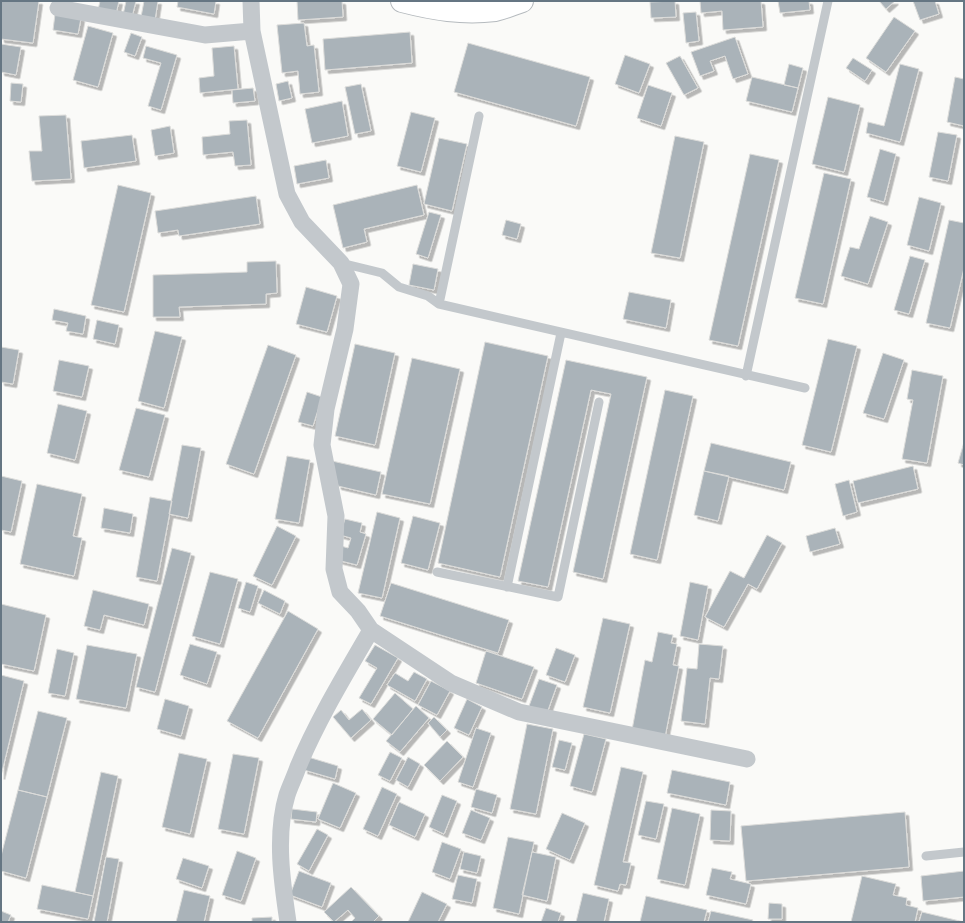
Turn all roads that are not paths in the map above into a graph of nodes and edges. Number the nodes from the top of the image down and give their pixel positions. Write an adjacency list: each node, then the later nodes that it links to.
1 (251, 1): 6 (street)
2 (402, 1): 3 (main road)
3 (522, 1)
4 (828, 1): 11 (lane)
5 (58, 8): 6 (street)
6 (252, 31): 8 (street)
7 (479, 116): 9 (lane)
8 (341, 262): 9 (lane); 16 (street)
9 (439, 304): 10 (lane)
10 (560, 333): 11 (lane); 15 (lane)
11 (746, 376): 12 (lane)
12 (805, 388)
13 (599, 402): 15 (lane)
14 (437, 572): 15 (lane)
15 (507, 587)
16 (370, 630): 17 (street); 20 (street)
17 (747, 758)
18 (964, 852): 19 (lane)
19 (926, 856)
20 (288, 922)

